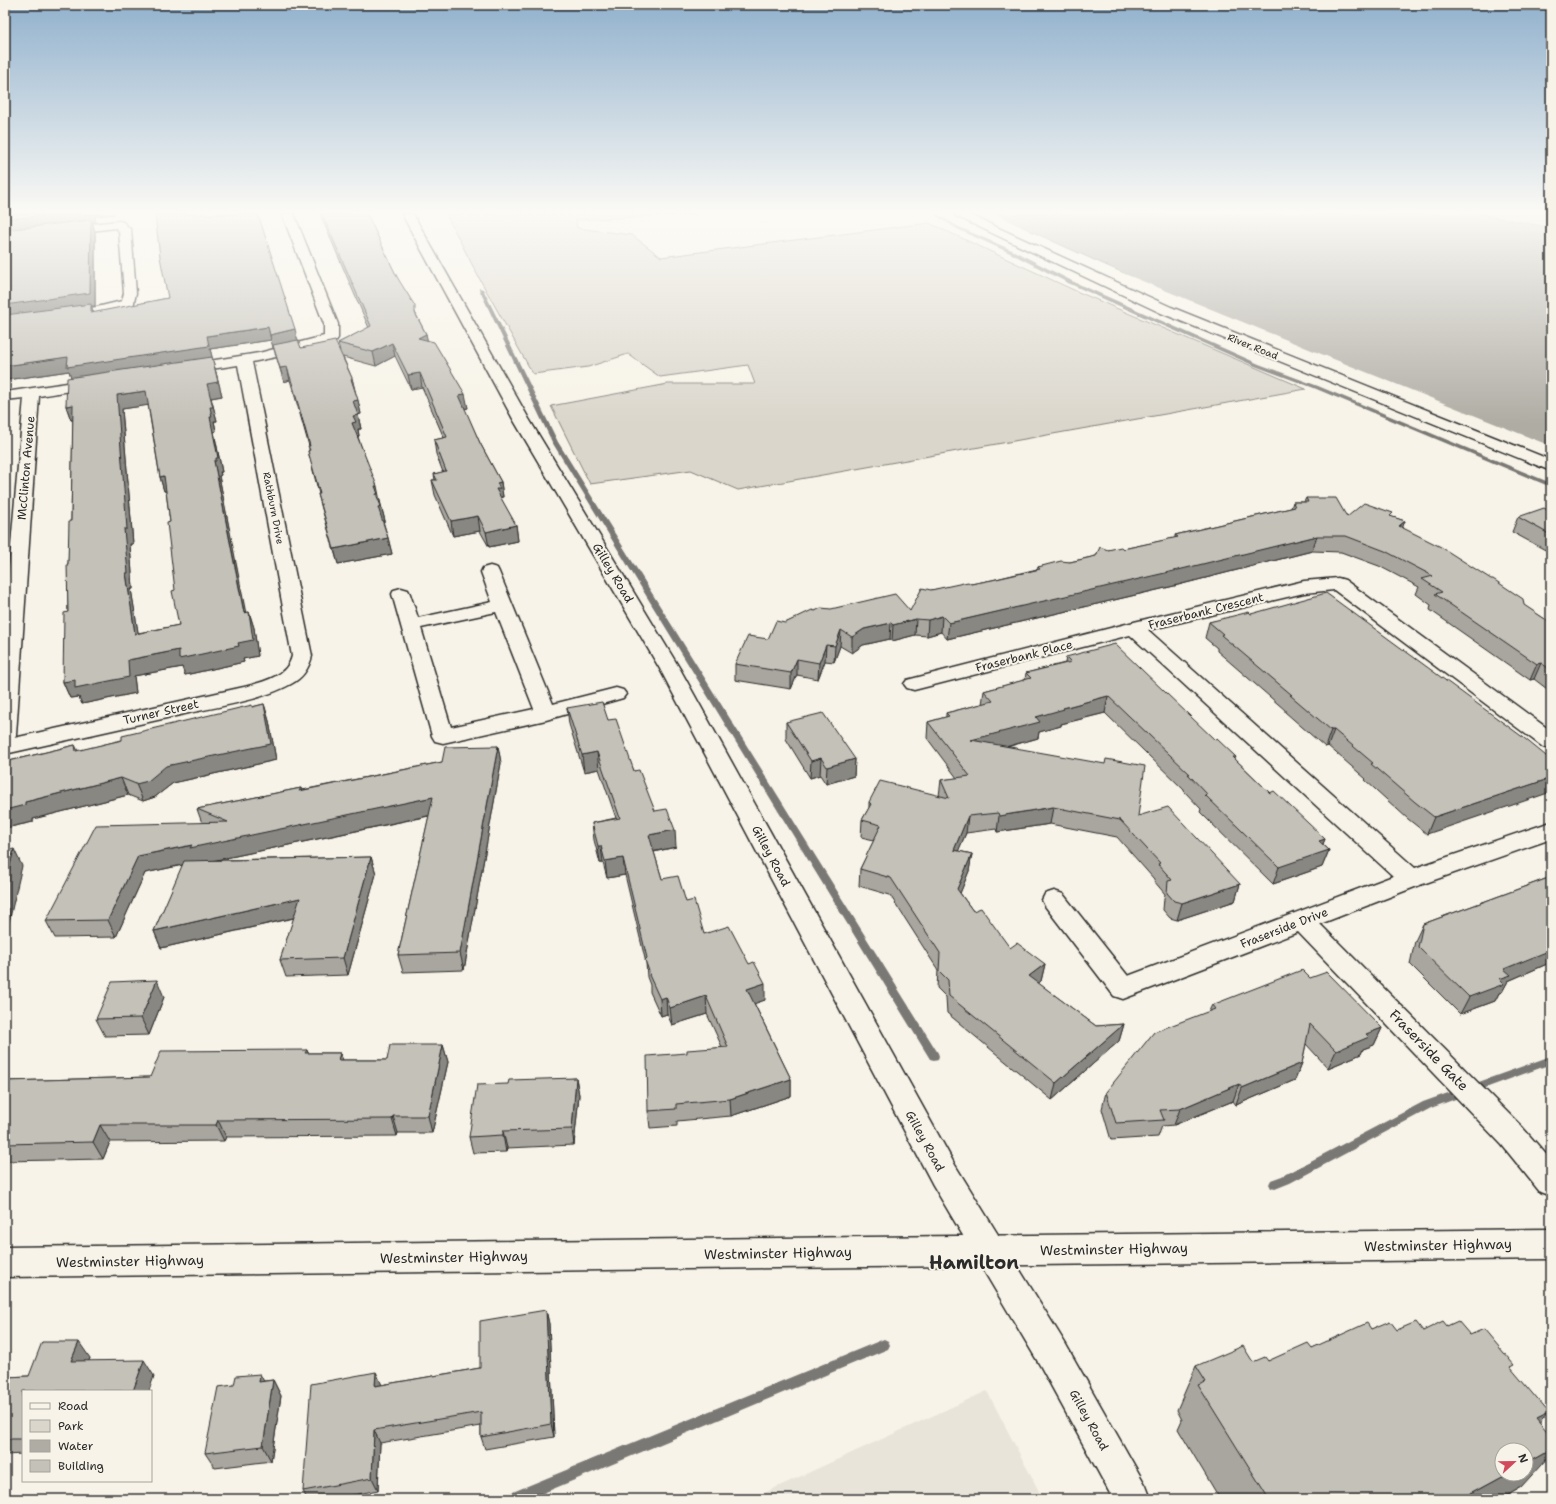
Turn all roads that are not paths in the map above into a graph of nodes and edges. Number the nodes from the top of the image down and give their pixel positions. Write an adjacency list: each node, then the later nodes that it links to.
1 (129, 284): 5 (street)
2 (315, 284): 6 (street)
3 (446, 284): 31 (street, Gilley Road)
4 (1109, 284): 11 (street, River Road)
5 (5, 324)
6 (244, 360): 7 (street); 18 (street, Rathburn Drive)
7 (168, 372)
8 (106, 381): 9 (street)
9 (32, 392): 10 (street); 12 (street, McClinton Avenue)
10 (5, 396)
11 (1551, 466)
12 (13, 529): 22 (street, McClinton Avenue)
13 (490, 572): 15 (street)
14 (401, 594): 16 (street)
15 (503, 605): 16 (street); 21 (street)
16 (410, 625): 21 (street)
17 (1134, 628): 19 (street, Fraserbank Place); 23 (street, Fraserbank Crescent); 26 (street, Fraserbank Crescent)
18 (302, 656): 24 (street, Turner Street)
19 (914, 684)
20 (616, 694): 21 (street)
21 (546, 713)
22 (5, 735)
23 (1551, 742)
24 (5, 747)
25 (1551, 830): 26 (street, Fraserside Drive)
26 (1411, 879): 28 (street, Fraserside Drive)
27 (1054, 900): 28 (street, Fraserside Drive)
28 (1303, 922): 29 (street, Fraserside Gate)
29 (1551, 1182)
30 (1551, 1244): 31 (street, Westminster Highway)
31 (991, 1251): 32 (street, Westminster Highway); 33 (street, Gilley Road)
32 (5, 1262)
33 (1132, 1499)

